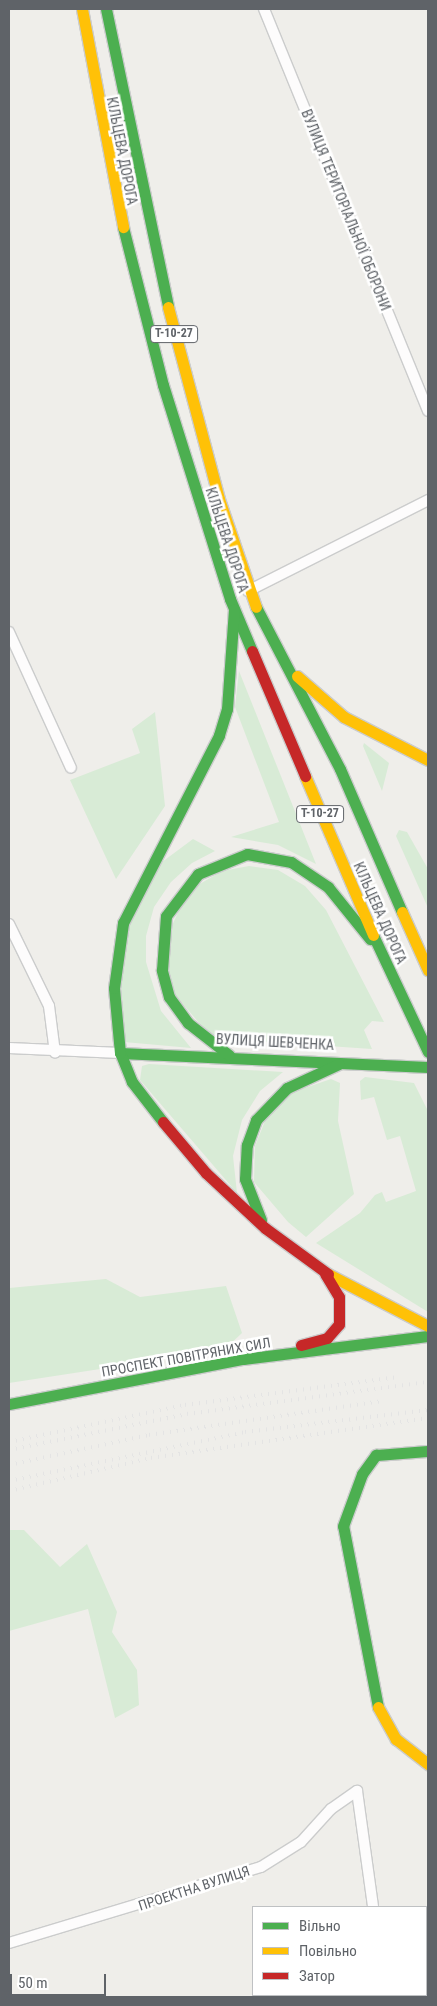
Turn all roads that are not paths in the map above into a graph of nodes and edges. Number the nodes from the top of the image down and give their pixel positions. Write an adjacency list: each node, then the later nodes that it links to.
1 (82, 9): 7 (main road, КІЛЬЦЕВА ДОРОГА / Т-10-27)
2 (106, 9): 6 (main road, КІЛЬЦЕВА ДОРОГА / Т-10-27)
3 (264, 9): 4 (street, ВУЛИЦЯ ТЕРИТОРІАЛЬНОЇ ОБОРОНИ)
4 (428, 411)
5 (428, 500): 6 (street)
6 (248, 591): 9 (main road, КІЛЬЦЕВА ДОРОГА / Т-10-27)
7 (234, 607): 13 (main road, КІЛЬЦЕВА ДОРОГА / Т-10-27); 18 (main road)
8 (9, 632): 11 (street)
9 (276, 650): 10 (main road); 14 (main road, КІЛЬЦЕВА ДОРОГА / Т-10-27)
10 (428, 760)
11 (71, 768)
12 (9, 924): 16 (street)
13 (380, 951): 17 (main road, КІЛЬЦЕВА ДОРОГА / Т-10-27); 19 (main road)
14 (428, 970)
15 (9, 1048): 16 (street, ВУЛИЦЯ ШЕВЧЕНКА)
16 (56, 1052): 18 (street, ВУЛИЦЯ ШЕВЧЕНКА)
17 (428, 1052)
18 (120, 1053): 19 (main road, ВУЛИЦЯ ШЕВЧЕНКА); 22 (main road)
19 (229, 1054): 20 (main road, ВУЛИЦЯ ШЕВЧЕНКА)
20 (348, 1060): 21 (main road, ВУЛИЦЯ ШЕВЧЕНКА); 22 (main road)
21 (428, 1067)
22 (265, 1228): 23 (main road)
23 (323, 1271): 24 (main road); 26 (main road)
24 (428, 1326)
25 (428, 1336): 26 (main road, ПРОСПЕКТ ПОВІТРЯНИХ СИЛ)
26 (243, 1359): 27 (main road, ПРОСПЕКТ ПОВІТРЯНИХ СИЛ)
27 (9, 1404)
28 (428, 1451): 29 (main road)
29 (428, 1764)
30 (373, 1906): 31 (street, ПРОЕКТНА ВУЛИЦЯ)
31 (9, 1943)

